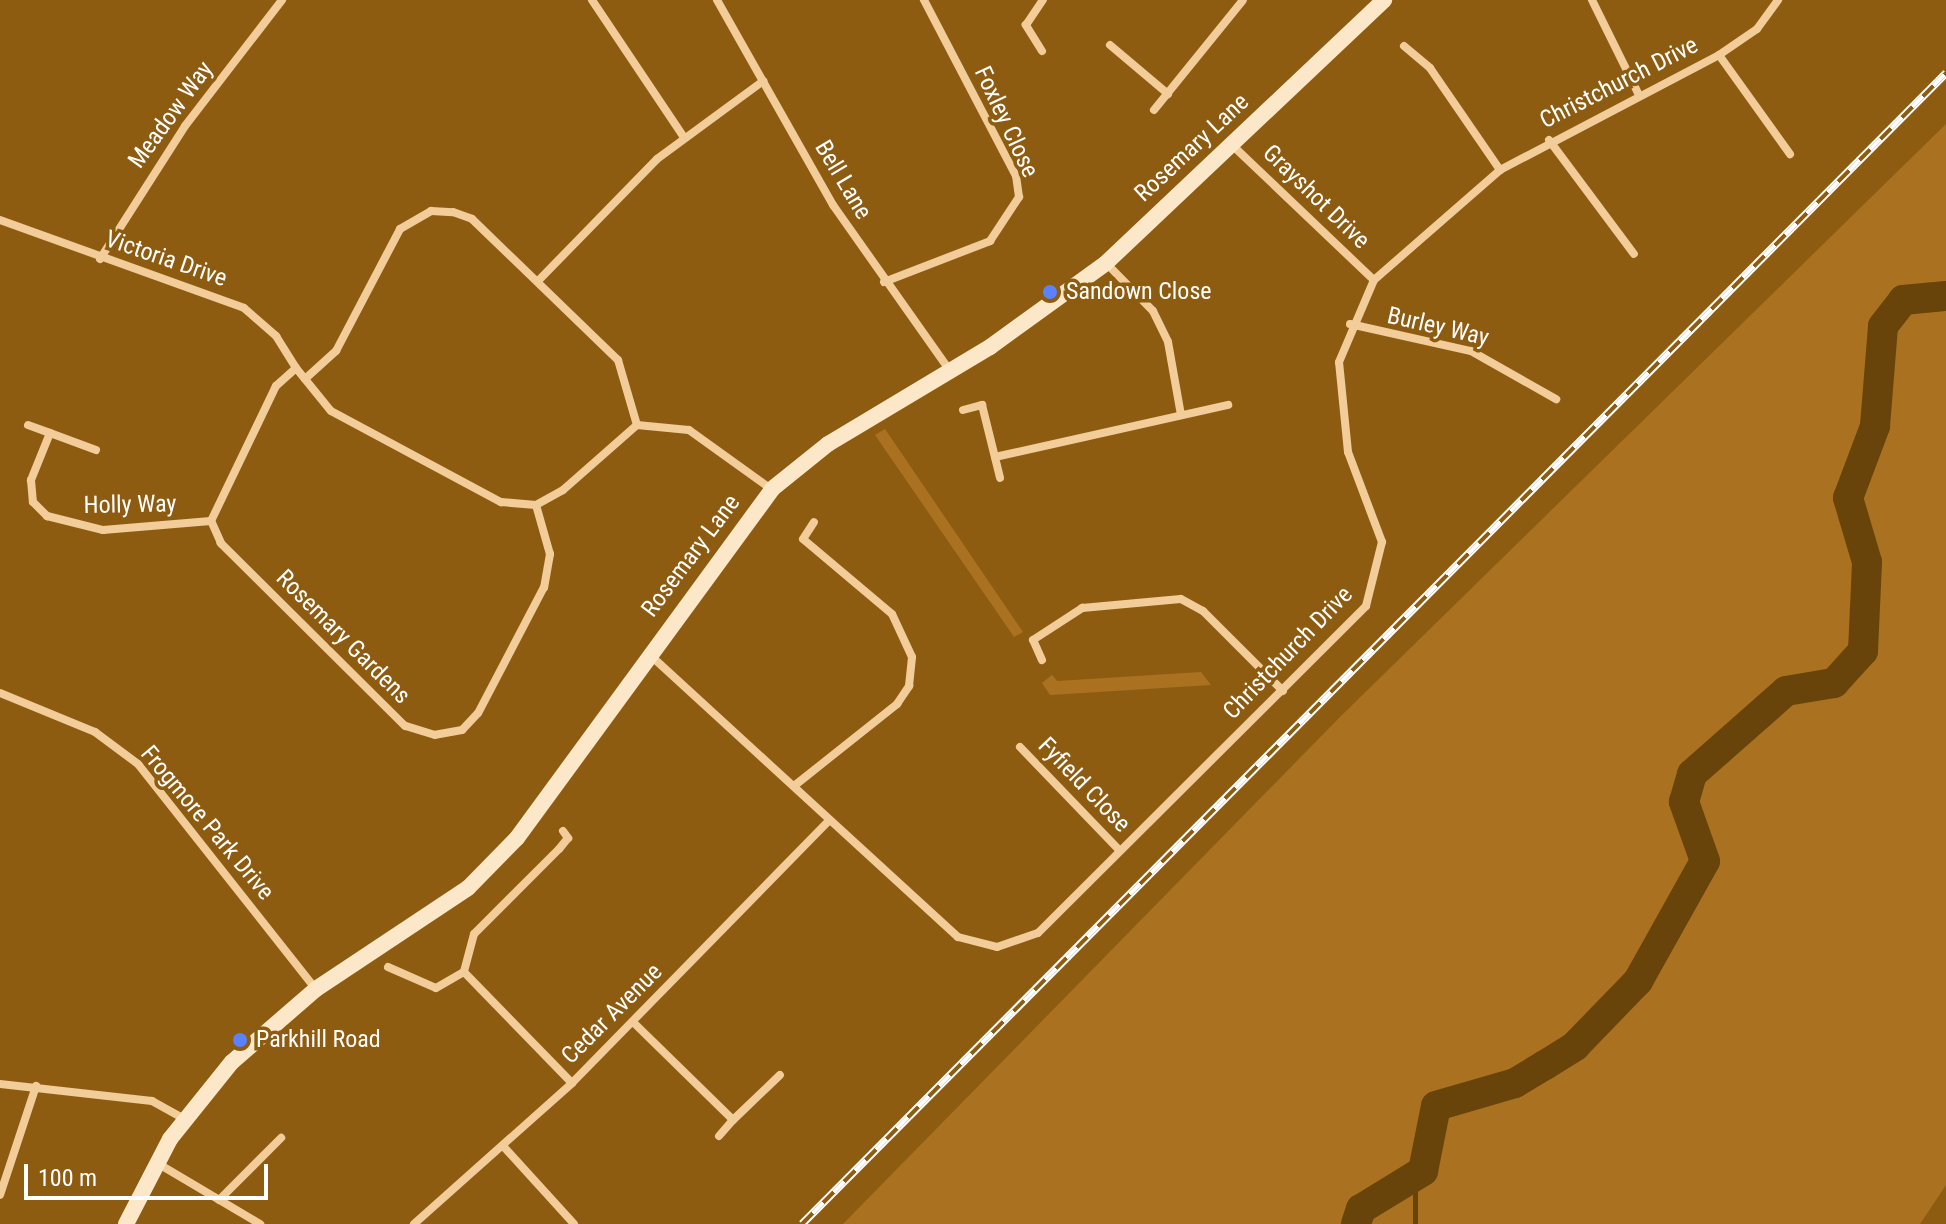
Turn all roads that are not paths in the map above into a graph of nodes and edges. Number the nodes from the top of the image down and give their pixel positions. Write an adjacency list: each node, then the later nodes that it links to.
1 (282, 0): 25 (street, Meadow Way)
2 (592, 0): 18 (street)
3 (717, 0): 14 (street, Bell Lane)
4 (924, 0): 29 (street, Foxley Close)
5 (1043, 0): 12 (street)
6 (1243, 0): 16 (street)
7 (1384, 0): 20 (street, Rosemary Lane)
8 (1592, 0): 15 (street)
9 (1778, 0): 13 (street, Christchurch Drive)
10 (1110, 45): 16 (street)
11 (1404, 46): 22 (street)
12 (1042, 51)
13 (1719, 55): 15 (street, Christchurch Drive); 21 (street)
14 (763, 81): 18 (street); 29 (street, Bell Lane)
15 (1638, 93): 19 (street, Christchurch Drive)
16 (1168, 94): 17 (street)
17 (1154, 110)
18 (683, 136): 28 (street)
19 (1549, 140): 22 (street, Christchurch Drive); 24 (street)
20 (1231, 144): 26 (street, Rosemary Lane); 27 (street, Grayshot Drive)
21 (1790, 154)
22 (1500, 170): 27 (street, Christchurch Drive)
23 (0, 220): 25 (street, Victoria Drive)
24 (1634, 254)
25 (100, 259): 31 (street, Victoria Drive)
26 (1106, 263): 32 (street, Rosemary Lane); 37 (street)
27 (1374, 280): 30 (street, Christchurch Drive)
28 (538, 281): 33 (street); 39 (street)
29 (884, 282): 32 (street, Bell Lane)
30 (1350, 324): 34 (street, Burley Way); 50 (street, Christchurch Drive)
31 (296, 368): 33 (street); 46 (street)
32 (950, 371): 44 (street, Rosemary Lane)
33 (305, 379): 45 (street)
34 (1556, 399)
35 (1228, 405): 37 (street)
36 (963, 410): 42 (street)
37 (1181, 415): 42 (street)
38 (28, 425): 40 (street)
39 (637, 425): 44 (street); 45 (street)
40 (50, 433): 41 (street); 46 (street, Holly Way)
41 (96, 450)
42 (995, 457): 43 (street)
43 (1000, 478)
44 (772, 489): 48 (street, Rosemary Lane)
45 (536, 505): 46 (street, Rosemary Gardens)
46 (211, 521)
47 (814, 522): 53 (street)
48 (648, 654): 53 (street, Christchurch Drive); 59 (street, Rosemary Lane)
49 (1042, 660): 50 (street)
50 (1283, 691): 56 (street, Christchurch Drive)
51 (0, 693): 59 (street, Frogmore Park Drive)
52 (1020, 747): 56 (street, Fyfield Close)
53 (794, 786): 54 (street, Christchurch Drive)
54 (829, 821): 56 (street, Christchurch Drive); 60 (street, Cedar Avenue)
55 (563, 831): 58 (street)
56 (1120, 851)
57 (388, 967): 58 (street)
58 (464, 972): 62 (street)
59 (316, 989): 65 (street, Rosemary Lane)
60 (633, 1022): 62 (street, Cedar Avenue); 66 (street)
61 (780, 1075): 66 (street)
62 (572, 1083): 69 (street, Cedar Avenue)
63 (0, 1084): 64 (street)
64 (36, 1086): 65 (street); 71 (street)
65 (183, 1118): 70 (street, Rosemary Lane)
66 (733, 1120): 67 (street)
67 (719, 1136)
68 (281, 1138): 72 (street)
69 (504, 1147): 75 (street, Cedar Avenue); 76 (street)
70 (156, 1163): 72 (street); 73 (street, Rosemary Lane)
71 (0, 1195)
72 (219, 1200): 74 (street)
73 (126, 1224)
74 (260, 1224)
75 (414, 1224)
76 (574, 1224)

